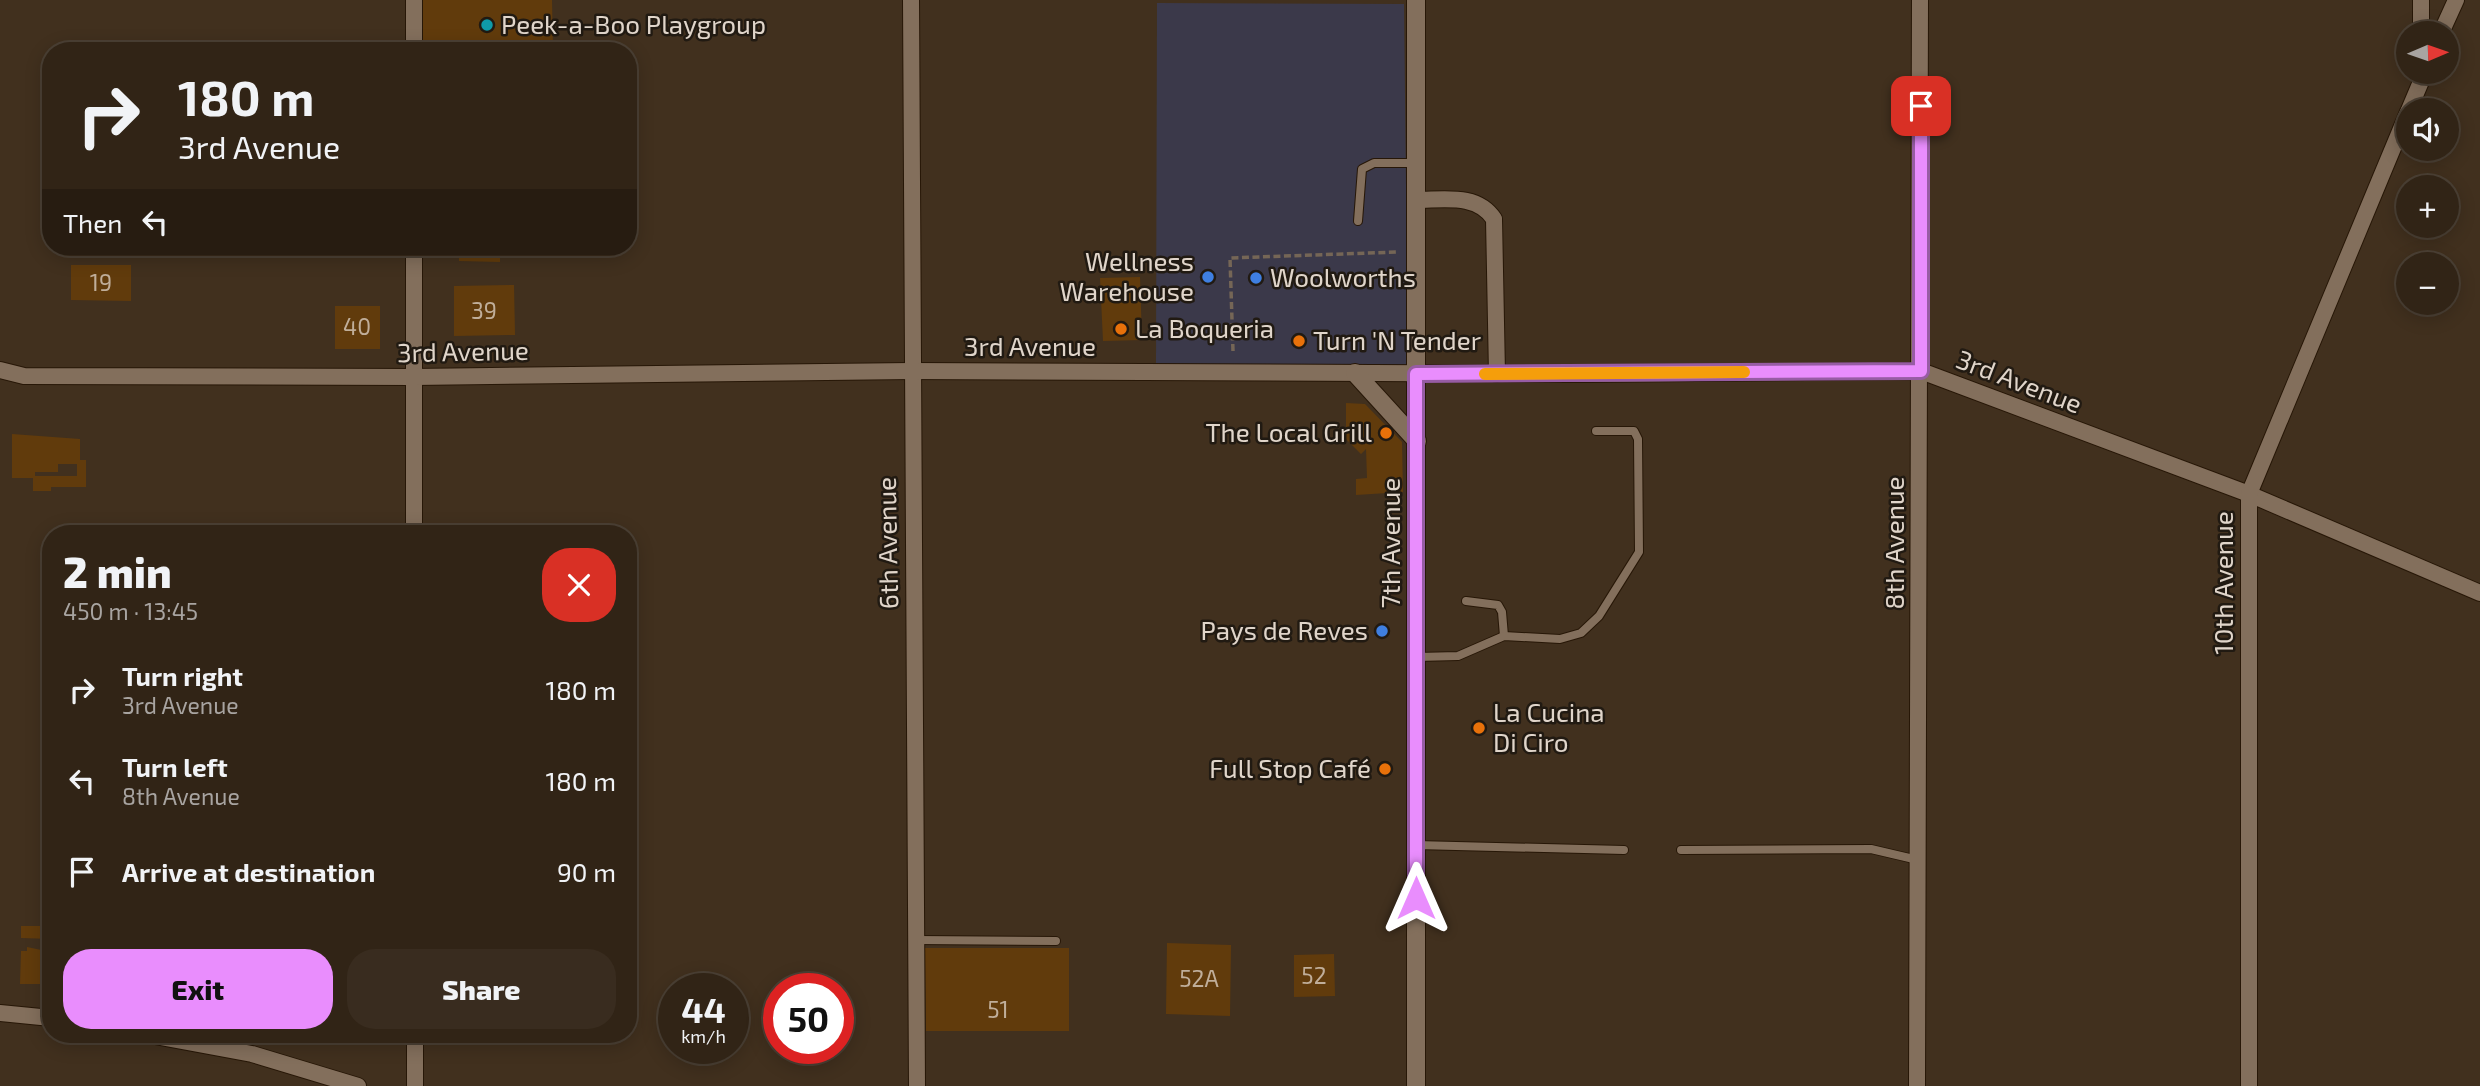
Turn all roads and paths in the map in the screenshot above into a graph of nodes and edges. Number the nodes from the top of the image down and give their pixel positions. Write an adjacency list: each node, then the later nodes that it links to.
1 (414, 0): 9 (street)
2 (911, 0): 18 (street, 6th Avenue)
3 (1416, 0): 11 (main road, 7th Avenue)
4 (1920, 0): 19 (street, 8th Avenue)
5 (2421, 0): 7 (street)
6 (2456, 0): 8 (street)
7 (2421, 21)
8 (2446, 21)
9 (414, 42)
10 (2396, 140): 26 (street, 10th Avenue)
11 (1416, 163): 12 (main road, 7th Avenue); 13 (lane)
12 (1416, 200): 21 (main road, 7th Avenue); 22 (street)
13 (1358, 221)
14 (1402, 251): 16 (path)
15 (414, 256): 23 (street)
16 (1233, 351)
17 (0, 370): 23 (street, 3rd Avenue)
18 (911, 371): 20 (street, 3rd Avenue); 23 (street, 3rd Avenue); 36 (street, 6th Avenue)
19 (1921, 371): 22 (street, 3rd Avenue); 26 (street, 3rd Avenue); 35 (street, 8th Avenue)
20 (1355, 373): 21 (street, 3rd Avenue); 25 (main road)
21 (1416, 374): 22 (street, 3rd Avenue); 25 (main road, 7th Avenue)
22 (1497, 374)
23 (414, 377): 27 (street)
24 (1596, 431): 30 (lane)
25 (1417, 440): 31 (main road, 7th Avenue)
26 (2249, 494): 28 (street, 3rd Avenue); 47 (street, 10th Avenue)
27 (414, 525)
28 (2480, 593)
29 (1466, 601): 30 (lane)
30 (1504, 636): 31 (lane)
31 (1417, 657): 32 (main road, 7th Avenue)
32 (1416, 845): 33 (lane); 45 (main road, 7th Avenue)
33 (1624, 850)
34 (1681, 850): 35 (lane)
35 (1918, 860): 46 (street, 8th Avenue)
36 (916, 940): 37 (lane); 44 (street, 6th Avenue)
37 (1056, 941)
38 (0, 1013): 39 (street)
39 (42, 1017)
40 (193, 1043): 42 (street)
41 (415, 1043): 43 (street)
42 (359, 1086)
43 (415, 1086)
44 (917, 1086)
45 (1416, 1086)
46 (1917, 1086)
47 (2249, 1086)

